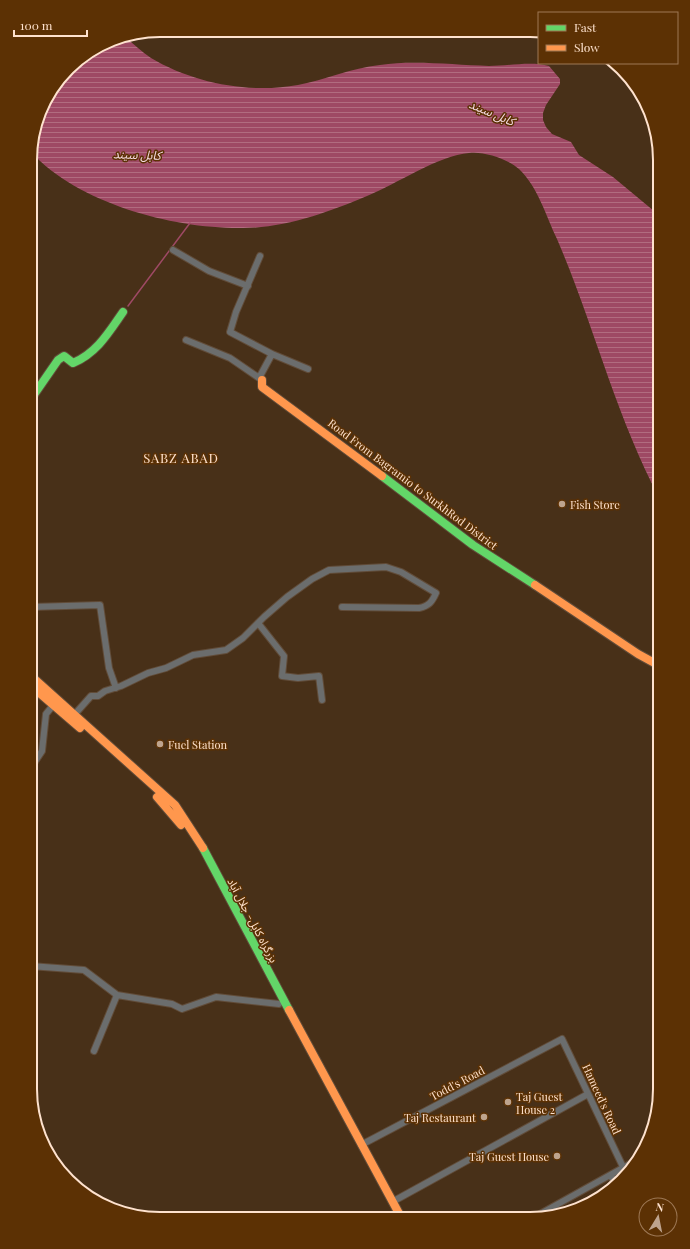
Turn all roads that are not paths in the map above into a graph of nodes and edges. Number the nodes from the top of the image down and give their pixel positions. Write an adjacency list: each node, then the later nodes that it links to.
1 (173, 250): 3 (street)
2 (260, 256): 3 (street)
3 (248, 286): 6 (street)
4 (123, 312): 9 (main road)
5 (186, 340): 8 (street)
6 (272, 354): 7 (street); 8 (street)
7 (308, 368)
8 (261, 379): 13 (main road, Road From Bagramio to SurkhRod District)
9 (37, 390)
10 (37, 607): 15 (street)
11 (342, 607): 12 (street)
12 (258, 623): 15 (street); 17 (street)
13 (653, 662)
14 (37, 682): 18 (main road, بزرگراه کابل- جلال آباد)
15 (116, 688): 19 (street)
16 (37, 690): 18 (main road, بزرگراه کابل- جلال آباد)
17 (322, 700)
18 (56, 702): 19 (main road, بزرگراه کابل- جلال آباد); 20 (street); 23 (main road, بزرگراه کابل- جلال آباد)
19 (75, 714): 27 (main road, بزرگراه کابل- جلال آباد)
20 (37, 758)
21 (37, 967): 22 (street)
22 (117, 995): 23 (street); 25 (street)
23 (279, 1004): 34 (main road, بزرگراه کابل- جلال آباد)
24 (562, 1038): 26 (street, Hameed's Road); 27 (street, Todd's Road)
25 (94, 1051)
26 (588, 1094): 28 (street, Hameed's Road); 32 (street)
27 (361, 1145): 32 (main road, بزرگراه کابل- جلال آباد)
28 (624, 1169)
29 (623, 1170): 30 (street)
30 (610, 1176): 31 (street); 33 (street)
31 (614, 1179)
32 (392, 1202): 35 (main road, بزرگراه کابل- جلال آباد)
33 (546, 1211)
34 (390, 1212)
35 (398, 1212)

